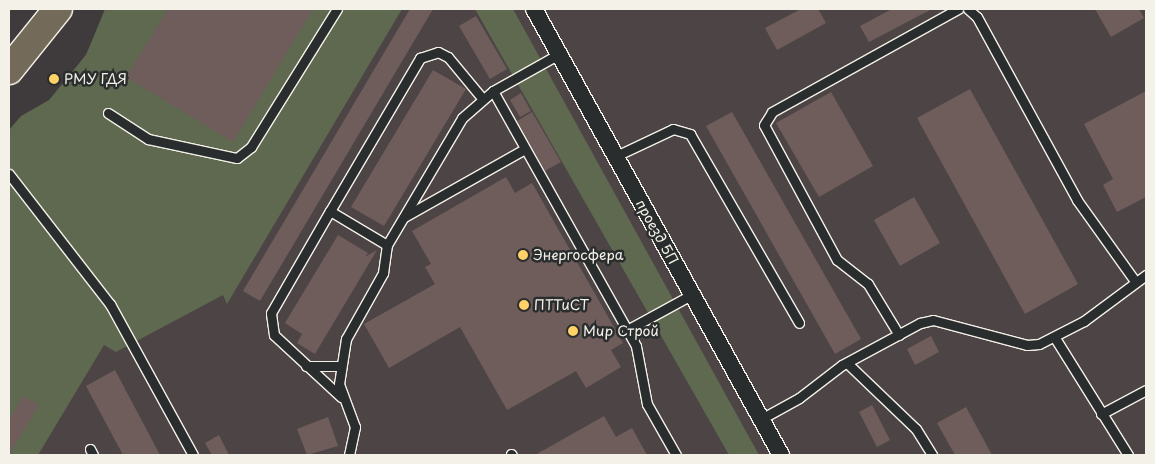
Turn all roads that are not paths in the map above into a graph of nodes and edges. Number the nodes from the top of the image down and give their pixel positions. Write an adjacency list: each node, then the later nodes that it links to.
1 (58, 9): 7 (highway)
2 (337, 9): 10 (lane)
3 (534, 9): 6 (street, проезд 5П)
4 (958, 9): 22 (lane)
5 (968, 9): 18 (lane)
6 (559, 54): 8 (lane); 12 (street, проезд 5П)
7 (9, 70)
8 (493, 91): 9 (lane); 11 (lane)
9 (482, 98): 14 (lane); 15 (lane)
10 (108, 113)
11 (524, 150): 15 (lane); 21 (lane)
12 (616, 156): 19 (street, проезд 5П); 20 (lane)
13 (9, 174): 31 (lane)
14 (330, 211): 16 (lane); 25 (lane)
15 (404, 217): 16 (lane)
16 (387, 245): 26 (lane)
17 (1146, 275): 18 (lane)
18 (1135, 281): 23 (lane)
19 (691, 295): 21 (lane); 30 (street, проезд 5П)
20 (799, 323)
21 (627, 330): 33 (lane)
22 (899, 335): 23 (lane); 24 (lane)
23 (1055, 338): 29 (lane)
24 (846, 363): 30 (lane); 35 (lane)
25 (306, 366): 26 (lane); 28 (lane)
26 (340, 366): 28 (lane)
27 (1146, 390): 29 (lane)
28 (341, 397): 32 (lane)
29 (1101, 414): 36 (lane)
30 (761, 419): 34 (street, проезд 5П)
31 (193, 455)
32 (350, 455)
33 (676, 455)
34 (781, 455)
35 (932, 455)
36 (1128, 455)

